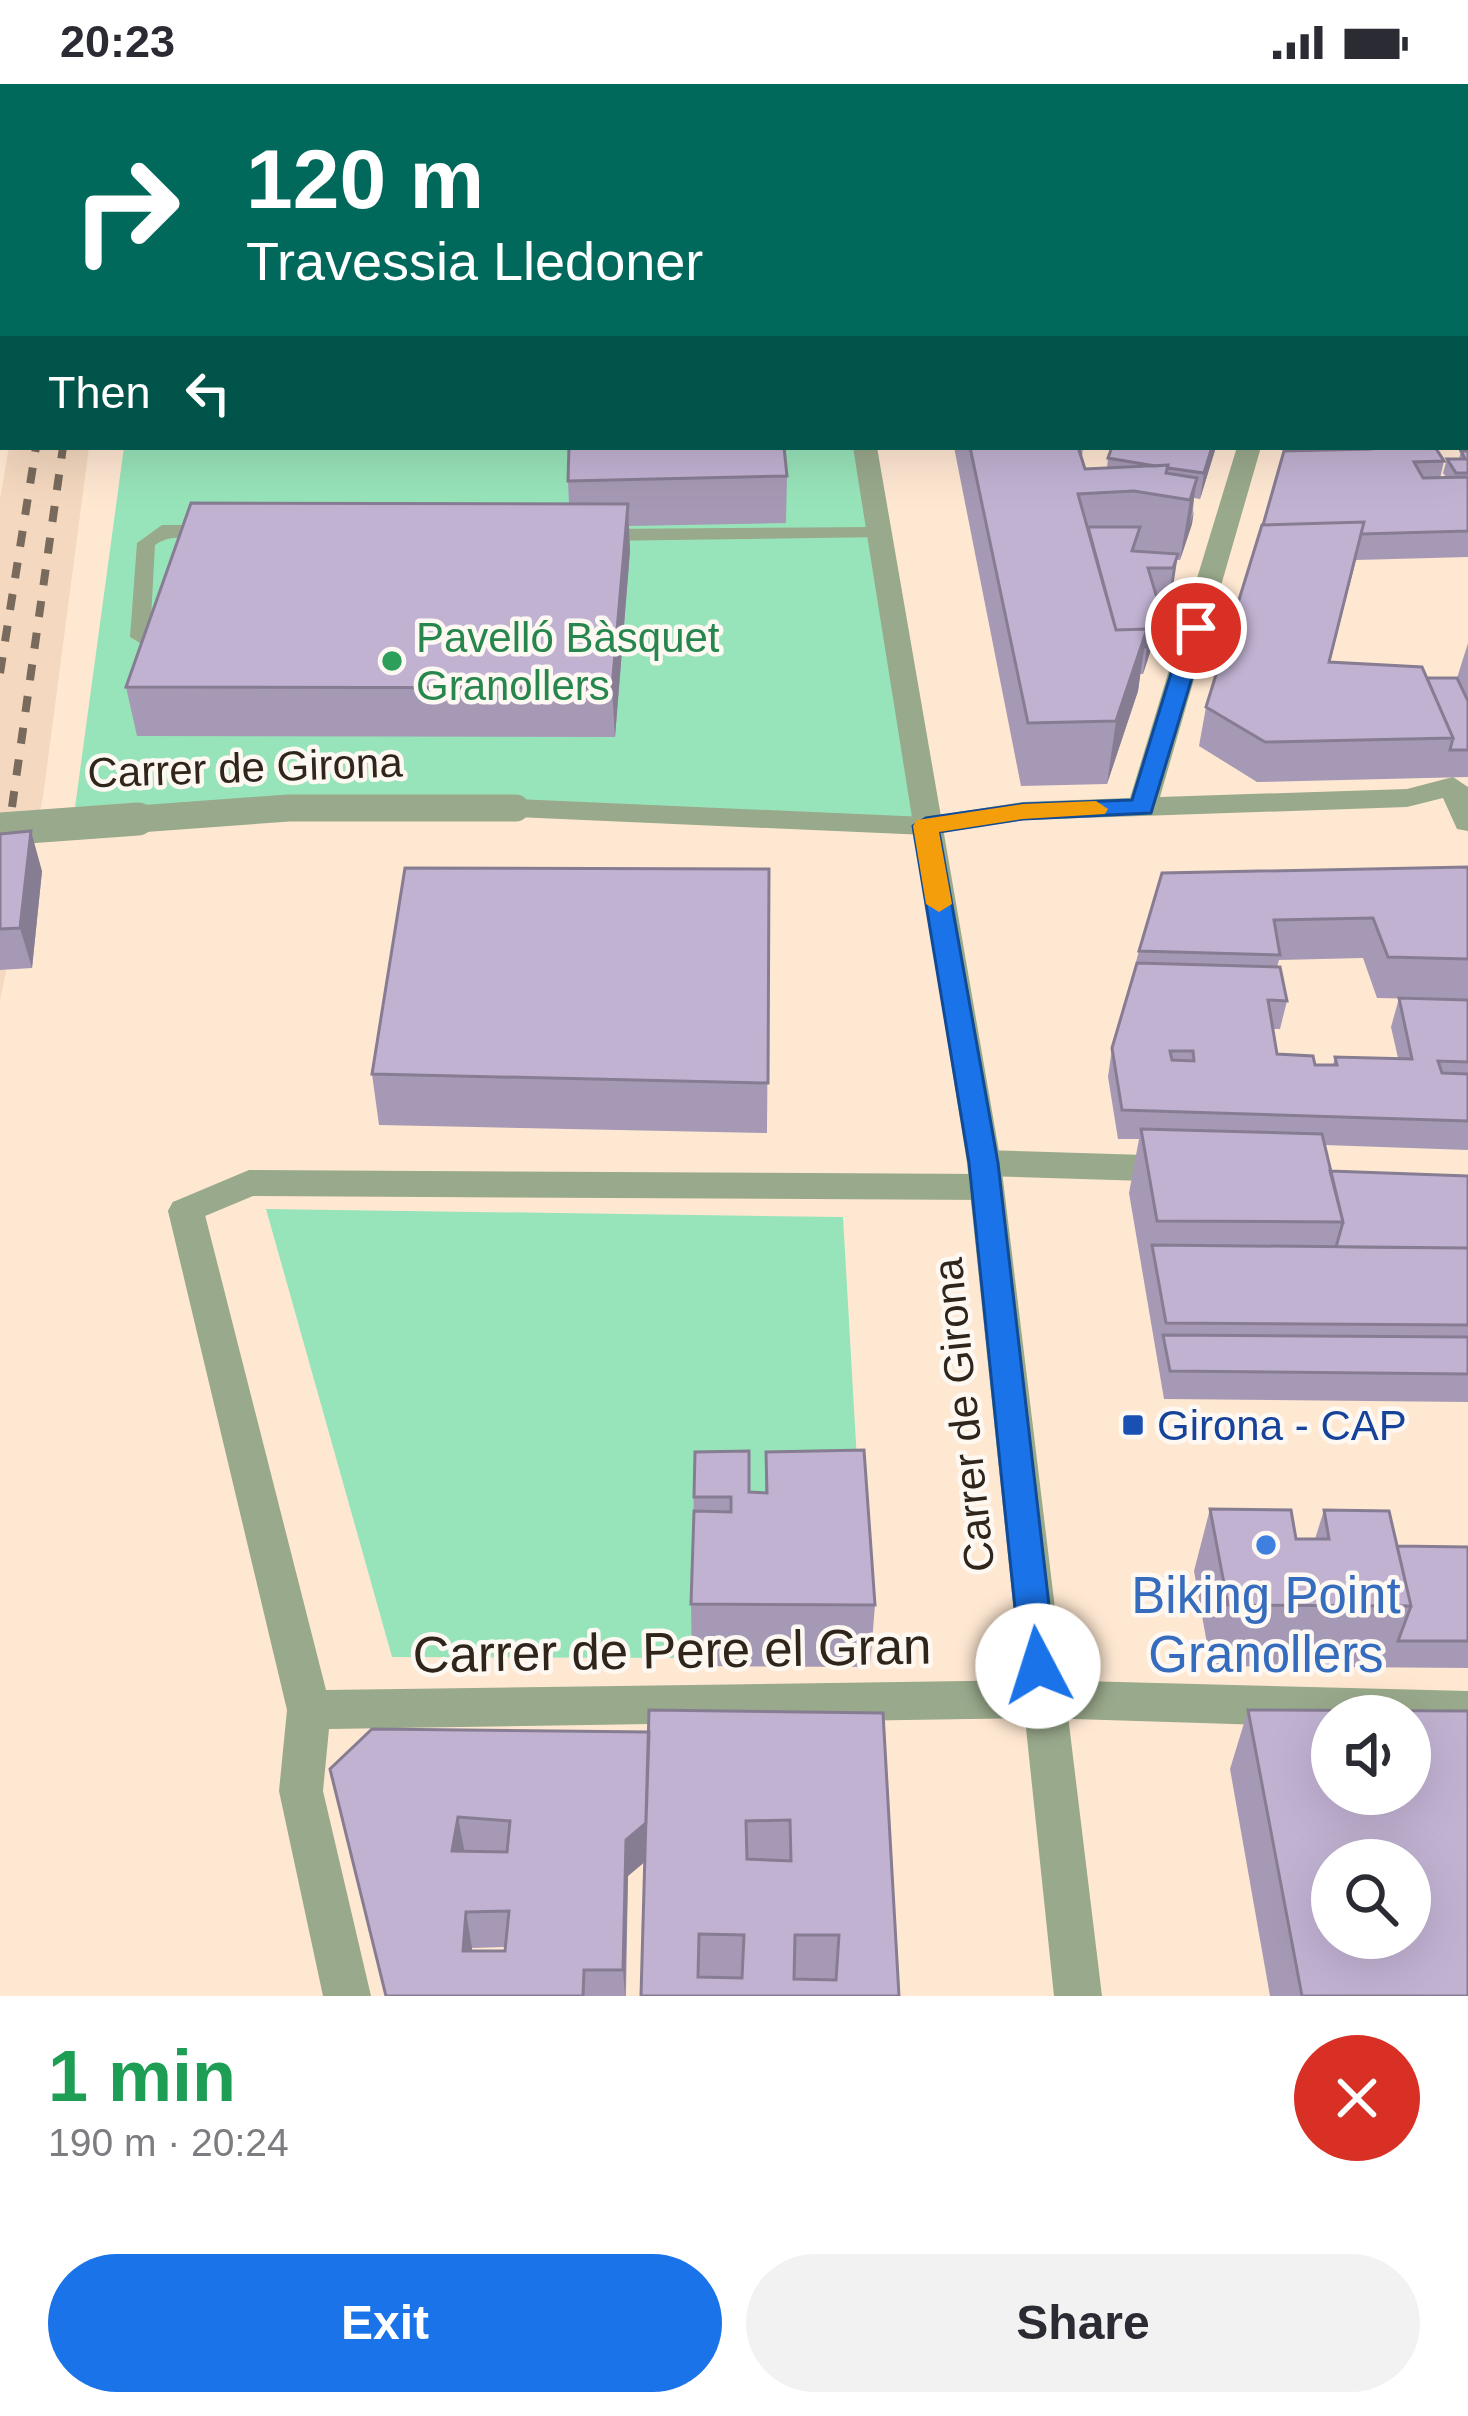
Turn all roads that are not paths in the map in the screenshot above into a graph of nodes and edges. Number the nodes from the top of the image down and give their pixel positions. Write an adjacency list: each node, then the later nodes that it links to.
1 (865, 450): 4 (street, Carrer de Girona)
2 (1248, 450): 8 (street)
3 (230, 531): 6 (lane)
4 (879, 533): 5 (lane); 10 (street, Carrer de Girona)
5 (571, 535)
6 (140, 637)
7 (1461, 786): 8 (street); 9 (street)
8 (1142, 807): 10 (street)
9 (1468, 822)
10 (926, 826): 11 (street, Carrer de Girona, bridge); 13 (street, Carrer de Girona)
11 (0, 829)
12 (1217, 1171): 13 (street)
13 (985, 1175): 14 (street, Carrer de Girona); 15 (street)
14 (1042, 1699): 15 (street, Carrer de Pere el Gran); 16 (street, Carrer de Pere el Gran); 18 (street, Carrer de Girona)
15 (309, 1711): 17 (street)
16 (1468, 1711)
17 (347, 1996)
18 (1078, 1996)

